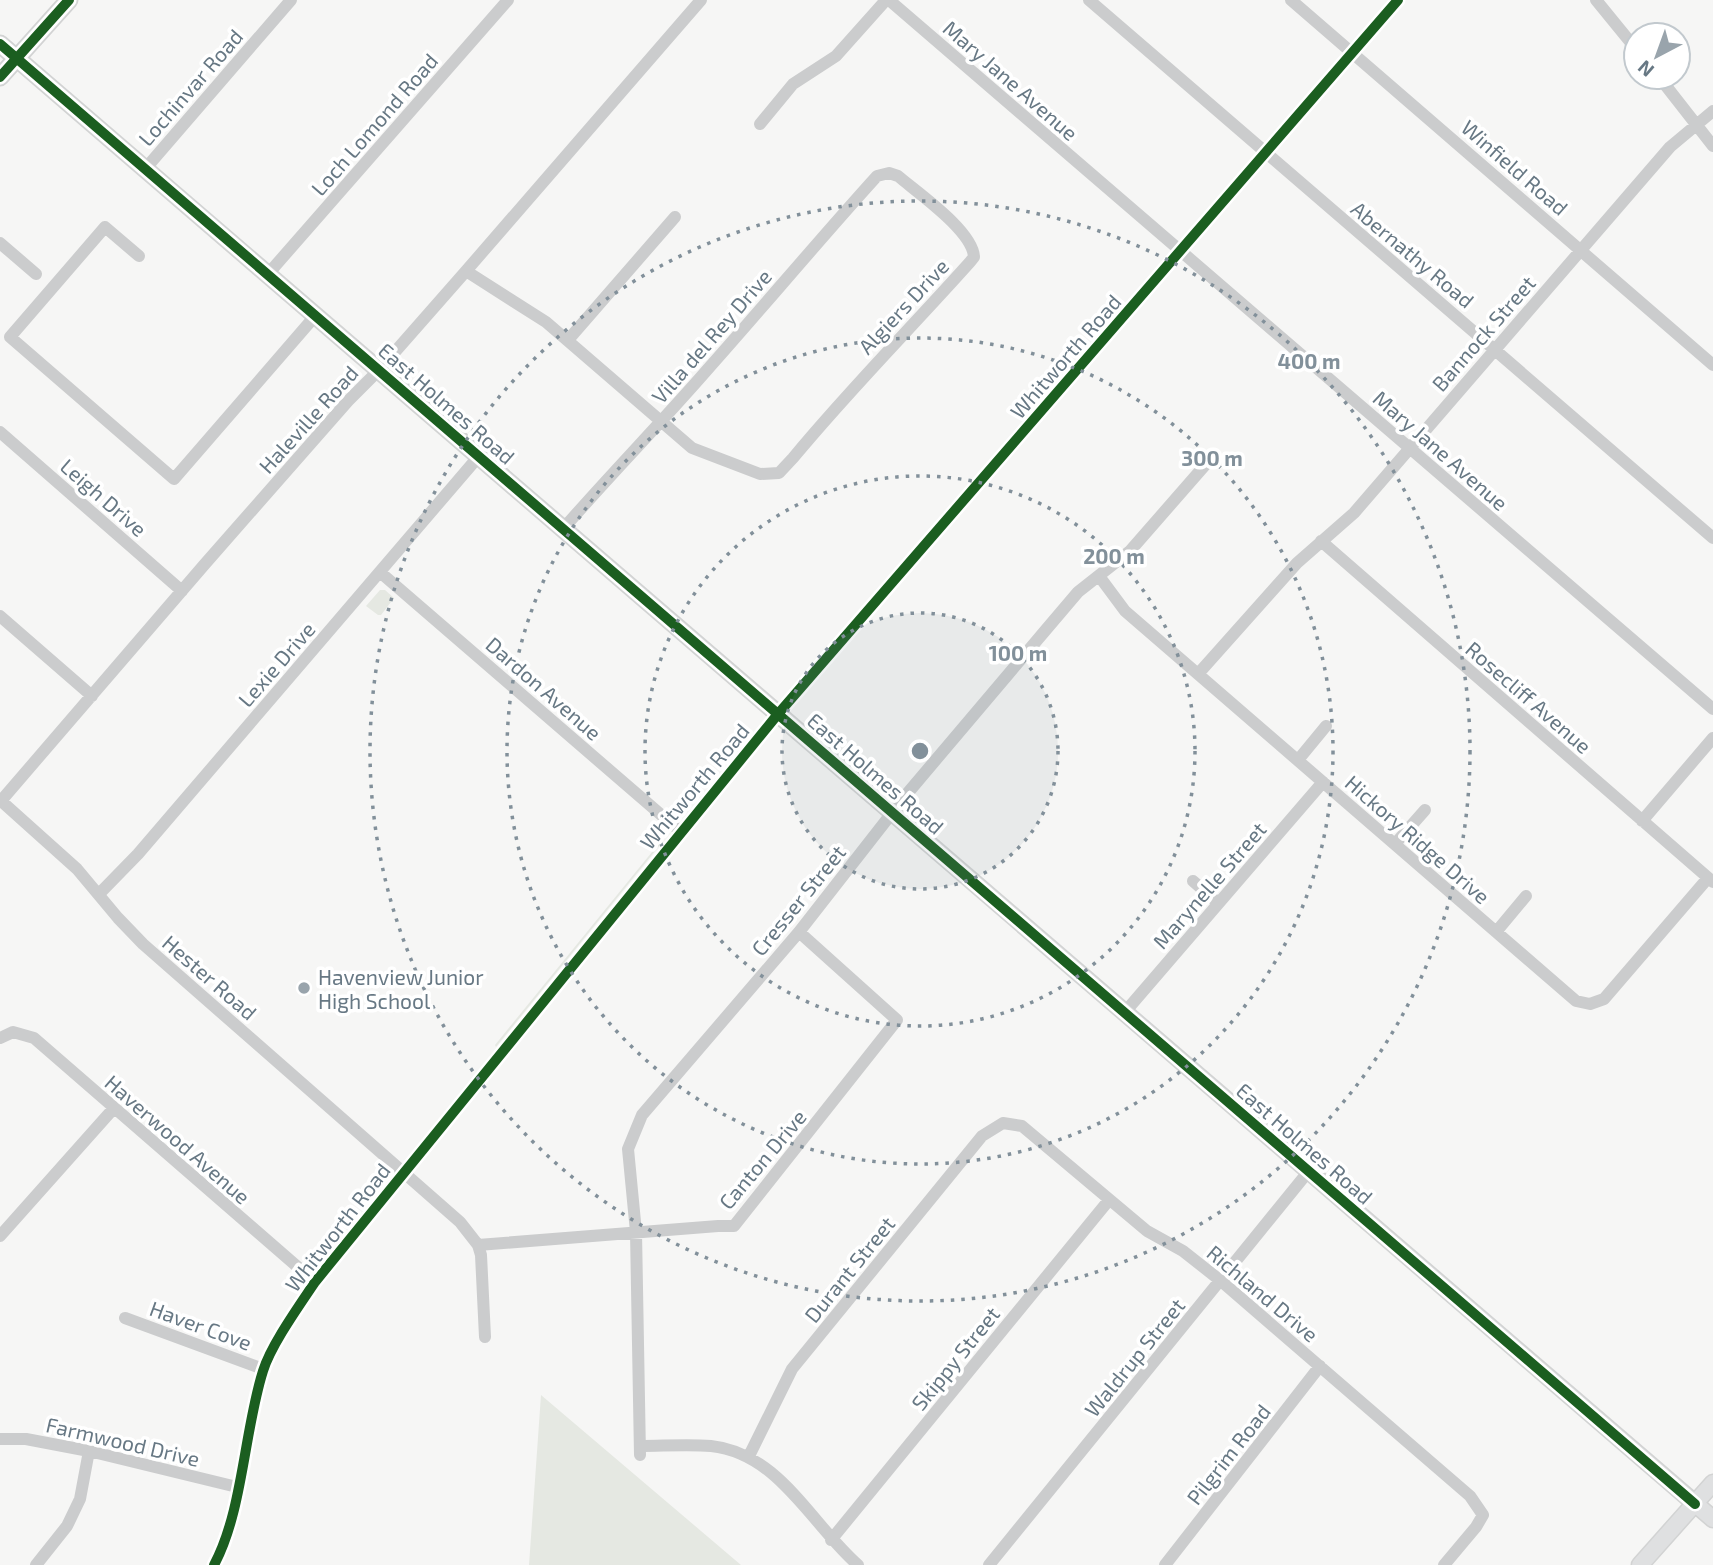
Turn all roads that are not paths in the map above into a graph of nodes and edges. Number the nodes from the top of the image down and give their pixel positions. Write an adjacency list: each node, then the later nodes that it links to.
1 (69, 0): 13 (main road)
2 (291, 0): 21 (street, Lochinvar Road)
3 (508, 0): 30 (street, Loch Lomond Road)
4 (888, 0): 17 (street); 26 (street, Mary Jane Avenue)
5 (1088, 0): 20 (street, Abernathy Road)
6 (1291, 0): 12 (street, Winfield Road)
7 (1398, 0): 12 (street, Whitworth Road)
8 (1596, 0): 10 (street)
9 (694, 2): 28 (street, Haleville Road)
10 (1622, 32)
11 (0, 44): 13 (main road, East Holmes Road)
12 (1353, 52): 20 (street, Whitworth Road); 25 (street, Winfield Road)
13 (16, 59): 14 (main road); 21 (main road, East Holmes Road)
14 (0, 77)
15 (1670, 91): 18 (street)
16 (1713, 111): 18 (street, Bannock Street)
17 (760, 124)
18 (1696, 125): 19 (street); 25 (street, Bannock Street)
19 (1713, 146)
20 (1265, 153): 26 (street, Whitworth Road); 33 (street, Abernathy Road)
21 (146, 168): 30 (main road, East Holmes Road)
22 (889, 173): 36 (street, Villa del Rey Drive); 36 (street, Algiers Drive)
23 (675, 217): 32 (street)
24 (0, 243): 29 (street)
25 (1581, 250): 33 (street, Bannock Street); 34 (street, Winfield Road)
26 (1181, 251): 38 (street, Mary Jane Avenue); 51 (street, Whitworth Road)
27 (139, 256): 31 (street)
28 (466, 271): 32 (street); 35 (street, Haleville Road)
29 (36, 274)
30 (268, 274): 31 (main road, East Holmes Road)
31 (316, 315): 35 (main road, East Holmes Road)
32 (568, 340): 36 (street)
33 (1495, 349): 38 (street, Bannock Street); 42 (street, Abernathy Road)
34 (1713, 365)
35 (379, 370): 39 (main road, East Holmes Road); 46 (street, Haleville Road)
36 (660, 422): 41 (street, Villa del Rey Drive)
37 (0, 432): 46 (street, Leigh Drive)
38 (1409, 448): 43 (street, Bannock Street); 50 (street, Mary Jane Avenue)
39 (479, 456): 41 (main road, East Holmes Road); 44 (street, Lexie Drive)
40 (1213, 456): 45 (street, Cresser Street)
41 (563, 528): 51 (main road, East Holmes Road)
42 (1713, 538)
43 (1321, 541): 48 (street, Bannock Street); 59 (street, Rosecliff Avenue)
44 (381, 573): 60 (street, Dardon Avenue); 64 (street, Lexie Drive)
45 (1099, 576): 48 (street, Hickory Ridge Drive); 58 (street, Cresser Street)
46 (182, 591): 49 (street, Haleville Road)
47 (0, 616): 49 (street)
48 (1198, 674): 54 (street, Hickory Ridge Drive)
49 (92, 695): 56 (street, Haleville Road)
50 (1713, 709)
51 (778, 714): 58 (main road, East Holmes Road); 60 (street, Whitworth Road)
52 (1326, 726): 54 (street)
53 (1713, 738): 59 (street)
54 (1298, 760): 55 (street, Hickory Ridge Drive)
55 (1323, 782): 61 (street, Hickory Ridge Drive); 66 (street, Marynelle Street)
56 (0, 801): 64 (street, Hester Road)
57 (1425, 810): 61 (street)
58 (892, 813): 67 (street, Cresser Street); 69 (main road, East Holmes Road)
59 (1642, 821): 62 (street, Rosecliff Avenue)
60 (681, 832): 74 (street, Whitworth Road)
61 (1395, 844): 68 (street, Hickory Ridge Drive)
62 (1711, 880): 68 (street, Hickory Ridge Drive)
63 (1193, 881): 66 (street)
64 (99, 894): 74 (street, Hester Road)
65 (1526, 896): 68 (street)
66 (1218, 903): 69 (street, Marynelle Street)
67 (799, 932): 76 (street, Cresser Street); 76 (street, Canton Drive)
68 (1496, 932)
69 (1125, 1012): 73 (main road, East Holmes Road)
70 (0, 1038): 71 (street, Haverwood Avenue)
71 (114, 1108): 77 (street); 80 (street, Haverwood Avenue)
72 (1003, 1123): 75 (street, Richland Drive); 87 (street, Durant Street)
73 (1308, 1172): 79 (street, Waldrup Street); 90 (main road, East Holmes Road)
74 (404, 1173): 78 (street, Hester Road); 80 (street, Whitworth Road)
75 (1109, 1200): 79 (street, Richland Drive); 92 (street, Skippy Street)
76 (636, 1232): 78 (street, Canton Drive); 87 (street, Cresser Street)
77 (0, 1236)
78 (478, 1245): 82 (street)
79 (1221, 1281): 83 (street, Richland Drive); 96 (street, Waldrup Street)
80 (315, 1282): 84 (street, Whitworth Road)
81 (125, 1318): 84 (street, Haver Cove)
82 (485, 1337)
83 (1320, 1366): 97 (street, Pilgrim Road); 98 (street, Richland Drive)
84 (264, 1368): 89 (street, Whitworth Road)
85 (0, 1439): 86 (street, Farmwood Drive)
86 (89, 1451): 89 (street, Farmwood Drive); 93 (street)
87 (749, 1456): 92 (street)
88 (1713, 1483): 90 (main road)
89 (237, 1487): 94 (street, Whitworth Road)
90 (1695, 1504): 91 (main road, East Holmes Road); 99 (main road)
91 (1713, 1519)
92 (831, 1540): 95 (street)
93 (36, 1565)
94 (214, 1565)
95 (858, 1565)
96 (989, 1565)
97 (1166, 1565)
98 (1444, 1565)
99 (1640, 1565)

